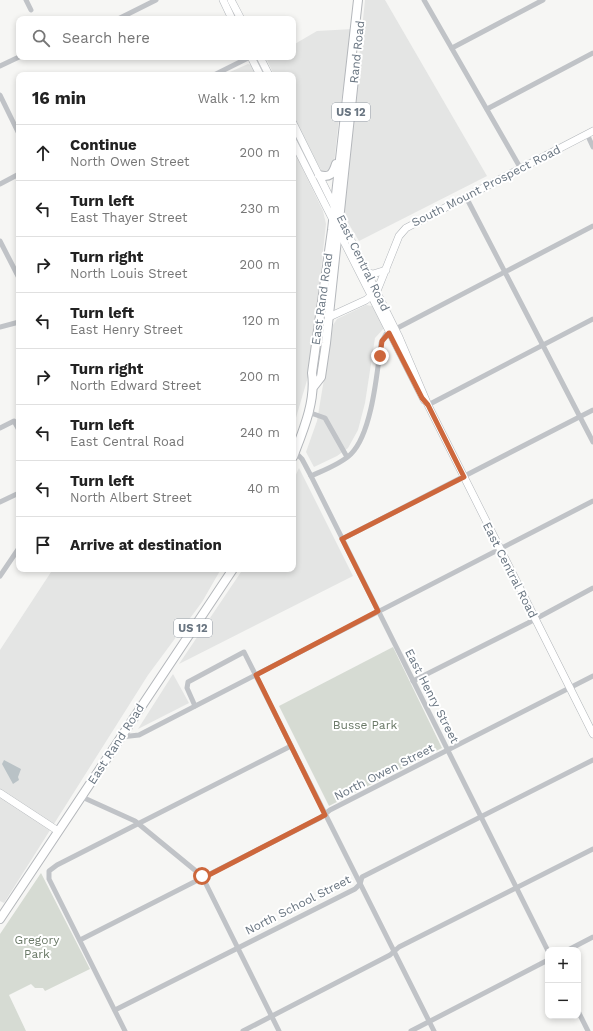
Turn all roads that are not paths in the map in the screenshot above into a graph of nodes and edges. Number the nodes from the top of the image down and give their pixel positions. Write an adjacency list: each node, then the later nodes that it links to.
1 (26, 0): 9 (street)
2 (156, 0): 10 (street)
3 (223, 0): 11 (main road)
4 (231, 0): 12 (main road)
5 (358, 0): 28 (main road, Rand Road / US 12)
6 (363, 0): 36 (main road, Rand Road / US 12)
7 (424, 0): 13 (street)
8 (543, 0): 13 (street)
9 (31, 10)
10 (124, 16)
11 (231, 16)
12 (239, 16)
13 (452, 48): 24 (street)
14 (593, 53): 24 (street)
15 (16, 58): 19 (street)
16 (245, 60): 20 (street)
17 (252, 60): 21 (main road)
18 (262, 60): 22 (main road)
19 (0, 66)
20 (220, 72)
21 (258, 72)
22 (268, 72)
23 (0, 96): 25 (street)
24 (487, 109): 31 (street)
25 (16, 128)
26 (296, 128): 32 (main road, East Central Road)
27 (590, 133): 30 (street); 31 (main road, South Mount Prospect Road)
28 (342, 138): 32 (main road); 36 (main road, Rand Road / US 12)
29 (296, 146): 36 (main road, East Central Road)
30 (593, 147)
31 (521, 169): 35 (main road, South Mount Prospect Road)
32 (319, 175): 36 (main road, East Central Road)
33 (16, 176): 34 (street)
34 (0, 184)
35 (466, 197): 39 (main road, South Mount Prospect Road); 41 (street)
36 (337, 219): 42 (main road, East Central Road); 44 (main road, East Central Road); 45 (main road, East Rand Road / US 12); 51 (main road, East Rand Road / US 12)
37 (593, 226): 41 (street)
38 (0, 241): 40 (street)
39 (386, 270): 42 (main road); 43 (main road, South Mount Prospect Road)
40 (16, 272)
41 (505, 272): 49 (street); 50 (street)
42 (368, 273): 43 (main road, East Central Road)
43 (377, 292): 44 (main road, South Mount Prospect Road); 49 (main road, East Central Road)
44 (371, 297): 45 (main road, South Mount Prospect Road); 49 (main road, East Central Road)
45 (329, 317): 51 (main road, East Rand Road / US 12)
46 (593, 319): 50 (street)
47 (16, 323): 48 (street)
48 (0, 327)
49 (392, 331): 52 (main road, East Central Road); 61 (street)
50 (543, 346): 52 (street); 55 (street)
51 (314, 386): 54 (main road, East Rand Road / US 12)
52 (428, 405): 63 (main road, East Central Road)
53 (593, 410): 55 (street)
54 (308, 412): 59 (main road, East Rand Road / US 12); 61 (street)
55 (580, 417): 58 (street); 63 (street)
56 (16, 425): 57 (street)
57 (0, 428)
58 (593, 442)
59 (296, 449)
60 (296, 456): 62 (street, East Henry Street)
61 (348, 457): 62 (street)
62 (311, 476): 67 (street, East Henry Street)
63 (464, 477): 67 (street); 68 (main road, East Central Road)
64 (16, 494): 66 (street)
65 (593, 501): 68 (street)
66 (0, 502)
67 (342, 539): 73 (street, East Henry Street)
68 (500, 549): 73 (street); 74 (main road, East Central Road)
69 (16, 552): 71 (street)
70 (231, 572): 81 (main road, East Rand Road / US 12)
71 (0, 576)
72 (593, 588): 74 (street)
73 (378, 611): 75 (street); 77 (street, East Henry Street)
74 (535, 619): 77 (street); 78 (main road, East Central Road)
75 (256, 675): 79 (street); 79 (street); 82 (street)
76 (593, 676): 78 (street, North Owen Street)
77 (413, 681): 83 (street, East Henry Street)
78 (570, 688): 80 (main road, East Central Road); 83 (street, North Owen Street)
79 (195, 706): 81 (street)
80 (593, 734)
81 (121, 737): 86 (main road, East Rand Road / US 12)
82 (291, 746): 87 (street); 89 (street)
83 (448, 751): 87 (street, North Owen Street); 88 (street, East Henry Street)
84 (593, 760): 88 (street, North School Street)
85 (0, 793): 90 (main road)
86 (82, 797): 89 (street); 90 (main road, East Rand Road / US 12)
87 (325, 815): 92 (street, North Owen Street); 93 (street)
88 (481, 817): 93 (street, North School Street); 94 (street, East Henry Street)
89 (138, 823): 92 (street); 97 (street)
90 (58, 831): 95 (main road, East Rand Road / US 12)
91 (593, 849): 94 (street)
92 (203, 878): 97 (street, North Owen Street); 100 (street)
93 (360, 884): 100 (street, North School Street); 101 (street)
94 (517, 888): 98 (street, East Henry Street); 101 (street)
95 (0, 919)
96 (593, 937): 99 (street)
97 (80, 940): 103 (street)
98 (546, 947)
99 (574, 947)
100 (238, 948): 103 (street, North School Street); 104 (street)
101 (394, 953): 104 (street); 106 (street)
102 (545, 962): 106 (street)
103 (115, 1010): 109 (street)
104 (272, 1016): 110 (street); 111 (street)
105 (581, 1017): 108 (street)
106 (429, 1022): 112 (street); 113 (street)
107 (593, 1027): 108 (street)
108 (587, 1030)
109 (125, 1031)
110 (243, 1031)
111 (280, 1031)
112 (411, 1031)
113 (434, 1031)

